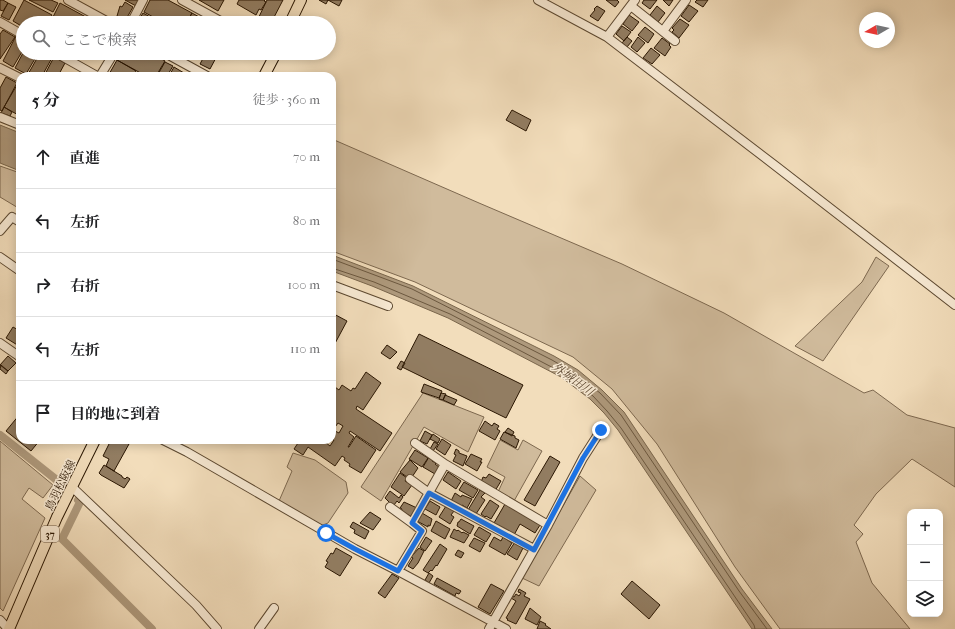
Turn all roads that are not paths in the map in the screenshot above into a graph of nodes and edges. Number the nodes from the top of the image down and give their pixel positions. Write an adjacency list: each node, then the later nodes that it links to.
1 (68, 0): 9 (street)
2 (143, 0): 10 (street)
3 (182, 0): 11 (street)
4 (301, 0): 12 (main road)
5 (538, 0): 7 (street)
6 (686, 0): 15 (street)
7 (550, 3): 16 (street)
8 (633, 3): 15 (street); 16 (street)
9 (97, 16)
10 (135, 16)
11 (211, 16)
12 (293, 16)
13 (0, 22): 14 (street)
14 (16, 31)
15 (663, 31): 17 (street)
16 (607, 37): 35 (street)
17 (675, 41)
18 (68, 60): 23 (street)
19 (110, 60): 24 (street)
20 (178, 60): 25 (street)
21 (272, 60): 26 (main road)
22 (0, 68): 27 (street)
23 (90, 72)
24 (102, 72)
25 (200, 72)
26 (266, 72)
27 (16, 76)
28 (0, 117): 29 (street)
29 (16, 123)
30 (16, 220): 31 (street)
31 (0, 231)
32 (0, 257): 33 (street)
33 (16, 268)
34 (336, 286): 36 (street)
35 (955, 305)
36 (388, 306)
37 (0, 343): 38 (street)
38 (16, 354)
39 (601, 430): 49 (street)
40 (415, 443): 43 (street)
41 (93, 444): 45 (main road, 鳥羽松阪線 / 37)
42 (171, 444): 51 (street)
43 (445, 464): 46 (street); 49 (street)
44 (410, 479): 46 (street)
45 (72, 487): 55 (main road, 鳥羽松阪線 / 37); 56 (street)
46 (429, 493): 48 (street); 50 (street)
47 (390, 507): 48 (street)
48 (412, 523): 51 (street)
49 (548, 525): 50 (street)
50 (534, 550): 54 (street)
51 (398, 571): 54 (street)
52 (274, 608): 57 (street)
53 (0, 620): 55 (street)
54 (491, 625): 58 (street)
55 (8, 629)
56 (217, 629)
57 (259, 629)
58 (506, 629)

